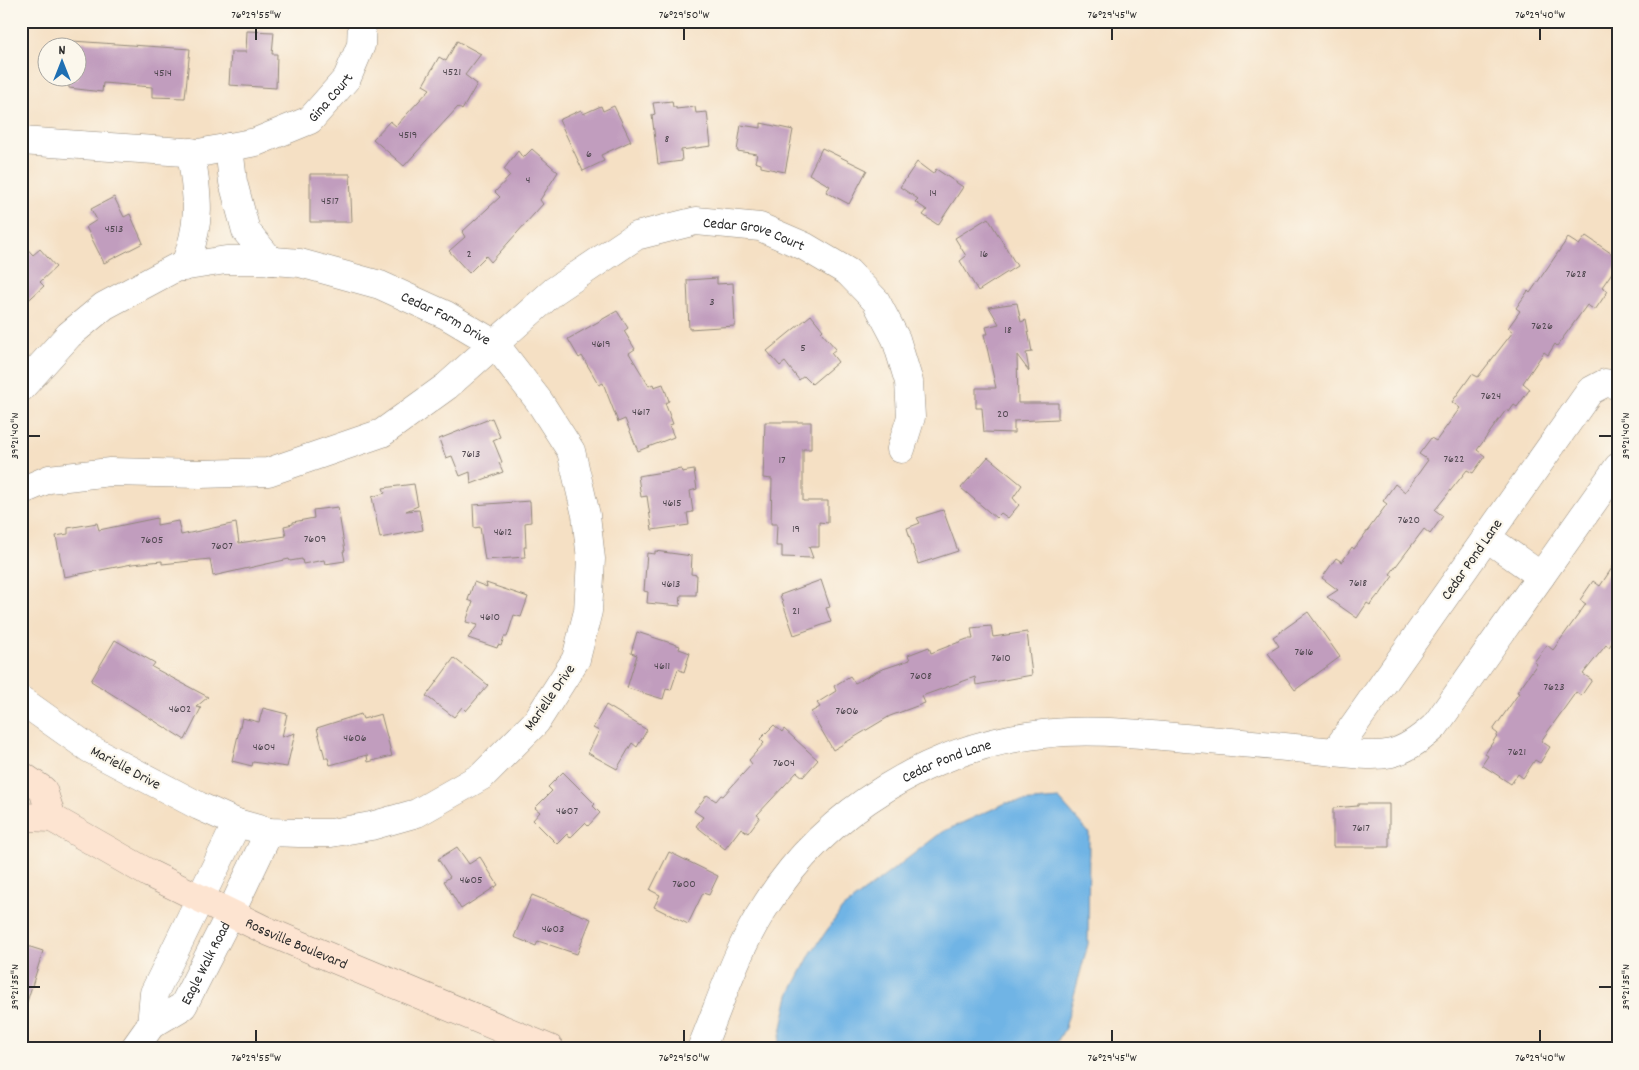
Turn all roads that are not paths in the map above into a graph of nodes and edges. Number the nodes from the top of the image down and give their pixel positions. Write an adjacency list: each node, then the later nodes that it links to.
1 (362, 21): 3 (street, Gina Court)
2 (21, 141): 4 (street, Gina Court)
3 (229, 147): 4 (street, Gina Court); 5 (street)
4 (191, 152): 6 (street)
5 (270, 260): 6 (street, Cedar Farm Drive); 7 (street, Cedar Farm Drive)
6 (184, 267): 9 (street, Cedar Farm Drive)
7 (495, 344): 10 (street, Cedar Grove Court); 12 (street, Cedar Farm Drive); 21 (street, Marielle Drive)
8 (1618, 385): 13 (street, Cedar Pond Lane)
9 (21, 388)
10 (901, 449)
11 (1618, 467): 14 (street, Cedar Pond Lane)
12 (21, 491)
13 (1486, 537): 14 (street); 16 (street, Cedar Pond Lane)
14 (1541, 576): 16 (street, Cedar Pond Lane)
15 (21, 700): 20 (street, Marielle Drive)
16 (1335, 752): 27 (street, Cedar Pond Lane)
17 (21, 776): 19 (main road)
18 (21, 817): 19 (main road, Rossville Boulevard)
19 (52, 818): 22 (main road, Rossville Boulevard)
20 (237, 823): 21 (street, Marielle Drive); 22 (street)
21 (269, 832): 23 (street)
22 (199, 899): 23 (main road, Rossville Boulevard); 24 (street, Eagle Walk Road)
23 (230, 914): 24 (street, Eagle Walk Road); 26 (main road, Rossville Boulevard)
24 (151, 1025): 25 (street, Eagle Walk Road)
25 (134, 1049)
26 (550, 1049)
27 (701, 1049)

